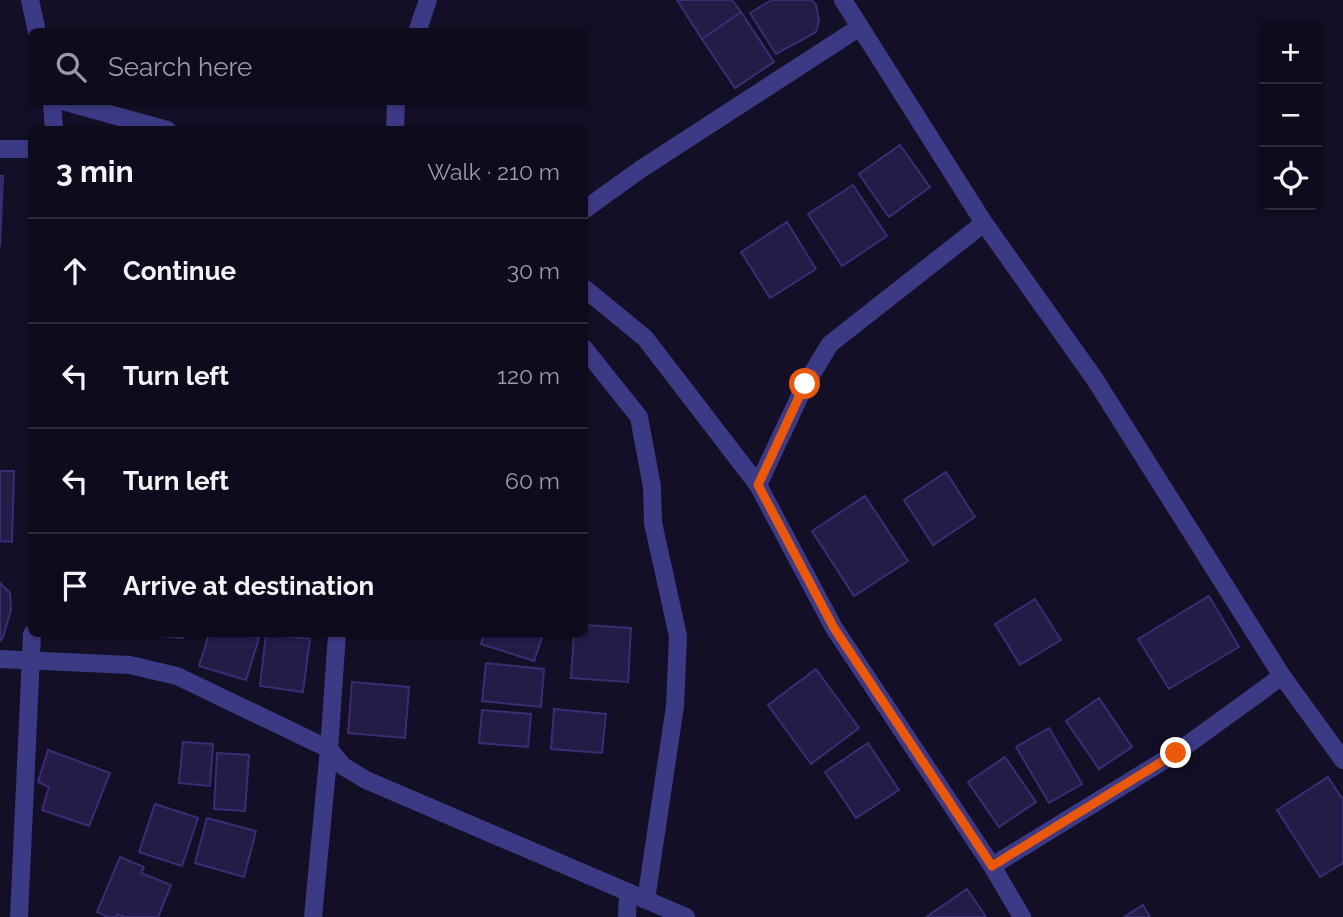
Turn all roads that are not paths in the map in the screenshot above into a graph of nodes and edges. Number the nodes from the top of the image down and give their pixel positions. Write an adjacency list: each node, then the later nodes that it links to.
1 (30, 0): 5 (street)
2 (428, 0): 6 (street)
3 (843, 0): 4 (street)
4 (860, 27): 15 (street); 16 (street)
5 (36, 28)
6 (418, 28)
7 (52, 105): 10 (street)
8 (77, 105): 11 (street)
9 (396, 105): 12 (street)
10 (54, 126)
11 (153, 126)
12 (395, 126)
13 (0, 149): 14 (street)
14 (28, 149)
15 (588, 207)
16 (984, 223): 19 (street); 24 (street)
17 (588, 291): 19 (street)
18 (588, 353): 29 (street)
19 (758, 485): 27 (street)
20 (32, 637): 23 (street)
21 (337, 637): 25 (street)
22 (0, 659): 23 (street)
23 (30, 659): 25 (street); 30 (street)
24 (1282, 676): 26 (street); 27 (street)
25 (329, 749): 28 (street); 31 (street)
26 (1343, 760)
27 (992, 866): 34 (street)
28 (628, 891): 29 (street); 32 (street)
29 (646, 900): 33 (street)
30 (19, 917)
31 (313, 917)
32 (627, 917)
33 (686, 917)
34 (1022, 917)

